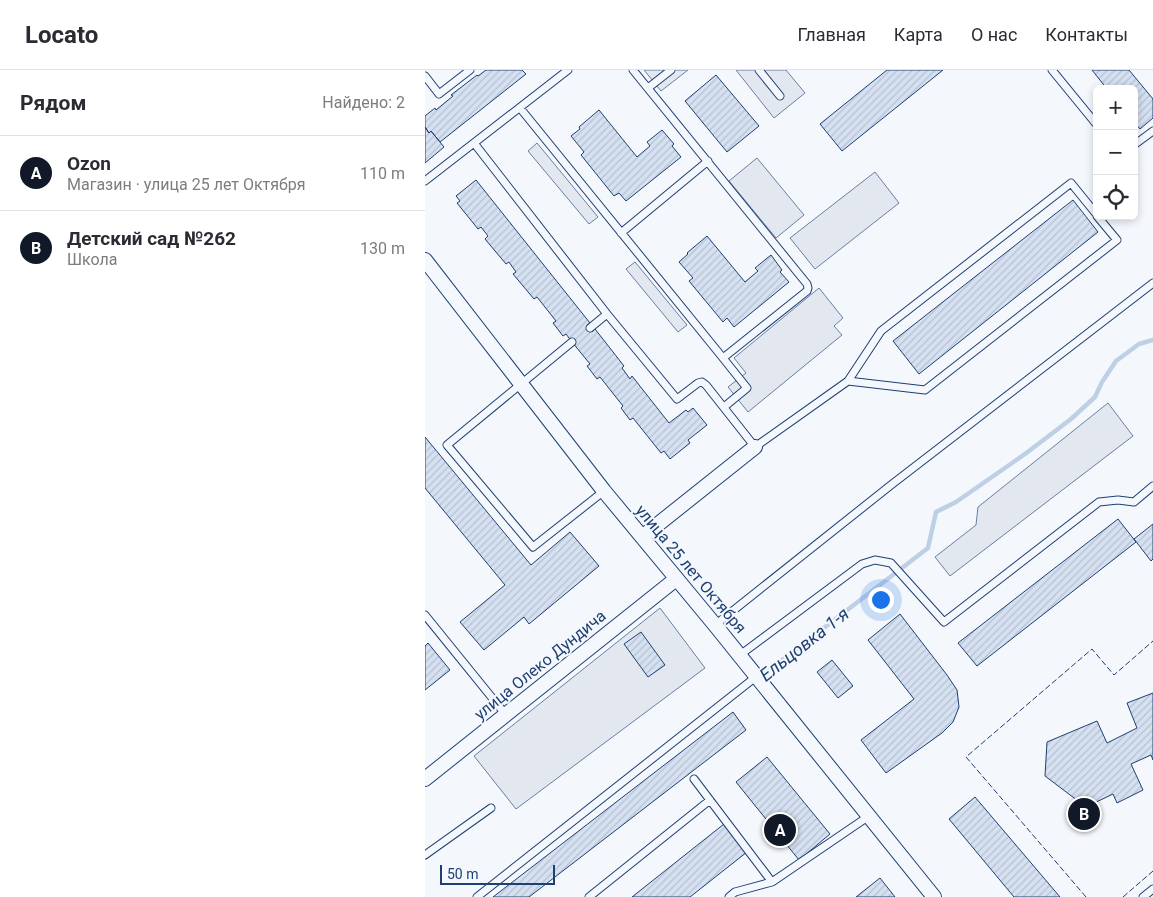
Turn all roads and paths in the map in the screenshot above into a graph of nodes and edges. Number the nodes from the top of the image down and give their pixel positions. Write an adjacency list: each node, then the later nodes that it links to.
1 (470, 70): 7 (lane)
2 (568, 70): 10 (lane)
3 (633, 70): 8 (lane)
4 (671, 70): 8 (lane)
5 (759, 70): 9 (lane)
6 (1052, 70): 11 (lane)
7 (425, 76)
8 (648, 88): 15 (lane)
9 (780, 96)
10 (520, 108): 14 (lane); 19 (lane)
11 (1093, 120)
12 (1153, 130): 13 (lane)
13 (1138, 143)
14 (474, 144): 16 (lane); 22 (lane)
15 (707, 161): 19 (lane); 25 (lane)
16 (425, 182)
17 (1093, 211): 26 (lane)
18 (1100, 220): 26 (lane)
19 (621, 233): 25 (lane)
20 (425, 260): 27 (street, улица 25 лет Октября)
21 (1153, 283): 35 (lane)
22 (607, 314): 23 (lane); 28 (lane)
23 (590, 328)
24 (573, 342): 27 (lane)
25 (723, 358): 28 (lane)
26 (848, 381): 29 (lane)
27 (521, 384): 31 (street, улица 25 лет Октября); 31 (lane)
28 (723, 407): 29 (lane)
29 (755, 447): 32 (street)
30 (1153, 486): 36 (lane)
31 (604, 491): 32 (street, улица 25 лет Октября)
32 (642, 537): 33 (street, улица 25 лет Октября)
33 (676, 579): 35 (street, улица 25 лет Октября); 38 (street, улица Олеко Дундича)
34 (425, 617): 38 (lane)
35 (715, 625): 36 (street, улица 25 лет Октября)
36 (740, 655): 37 (street, улица 25 лет Октября)
37 (757, 676): 43 (street, улица 25 лет Октября); 47 (lane)
38 (506, 714): 39 (street, улица Олеко Дундича)
39 (425, 779)
40 (694, 779): 41 (lane)
41 (710, 800): 45 (lane); 48 (lane)
42 (491, 808): 44 (lane)
43 (869, 816): 45 (lane); 50 (street, улица 25 лет Октября)
44 (425, 855)
45 (772, 882): 49 (lane)
46 (1153, 889): 51 (lane)
47 (477, 897)
48 (589, 897)
49 (729, 897)
50 (934, 897)
51 (1143, 897)

